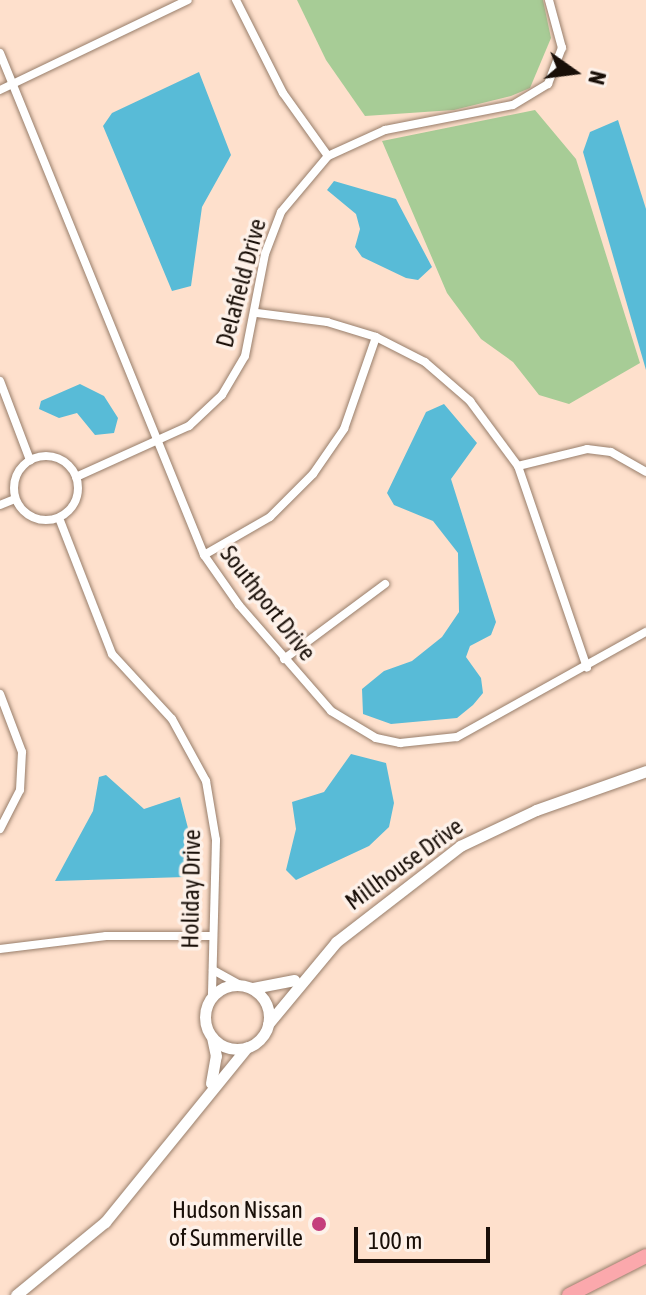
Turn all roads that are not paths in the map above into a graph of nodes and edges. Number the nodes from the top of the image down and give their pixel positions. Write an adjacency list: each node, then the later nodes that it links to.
1 (188, 0): 5 (street)
2 (236, 0): 7 (street)
3 (549, 0): 7 (street, Delafield Drive)
4 (0, 53): 5 (street, Southport Drive)
5 (12, 85): 6 (street); 11 (street, Southport Drive)
6 (0, 90)
7 (328, 156): 8 (street, Delafield Drive)
8 (257, 313): 9 (street); 11 (street, Delafield Drive)
9 (376, 337): 13 (street); 19 (street)
10 (0, 381): 12 (street)
11 (159, 442): 15 (street, Delafield Drive); 19 (street, Southport Drive)
12 (30, 460): 15 (street); 16 (street)
13 (518, 466): 14 (street); 23 (street)
14 (646, 472)
15 (76, 477): 18 (street)
16 (15, 499): 17 (street); 18 (street)
17 (0, 505)
18 (59, 518): 27 (street, Holiday Drive)
19 (204, 555): 22 (street, Southport Drive)
20 (385, 584): 22 (street)
21 (646, 632): 23 (street, Southport Drive)
22 (284, 659): 23 (street, Southport Drive)
23 (587, 667)
24 (0, 694): 26 (street)
25 (646, 771): 30 (main road, Millhouse Drive)
26 (0, 829)
27 (210, 936): 28 (street); 29 (street, Holiday Drive)
28 (0, 949)
29 (213, 970): 31 (street, Holiday Drive); 32 (street, Holiday Drive)
30 (304, 973): 31 (main road); 33 (main road, Millhouse Drive)
31 (245, 986): 32 (main road); 33 (main road)
32 (212, 997): 34 (main road)
33 (268, 1024): 35 (main road)
34 (211, 1035): 35 (main road); 36 (main road)
35 (247, 1047): 36 (main road)
36 (207, 1091): 38 (main road)
37 (646, 1256): 39 (highway)
38 (16, 1295)
39 (569, 1295)

